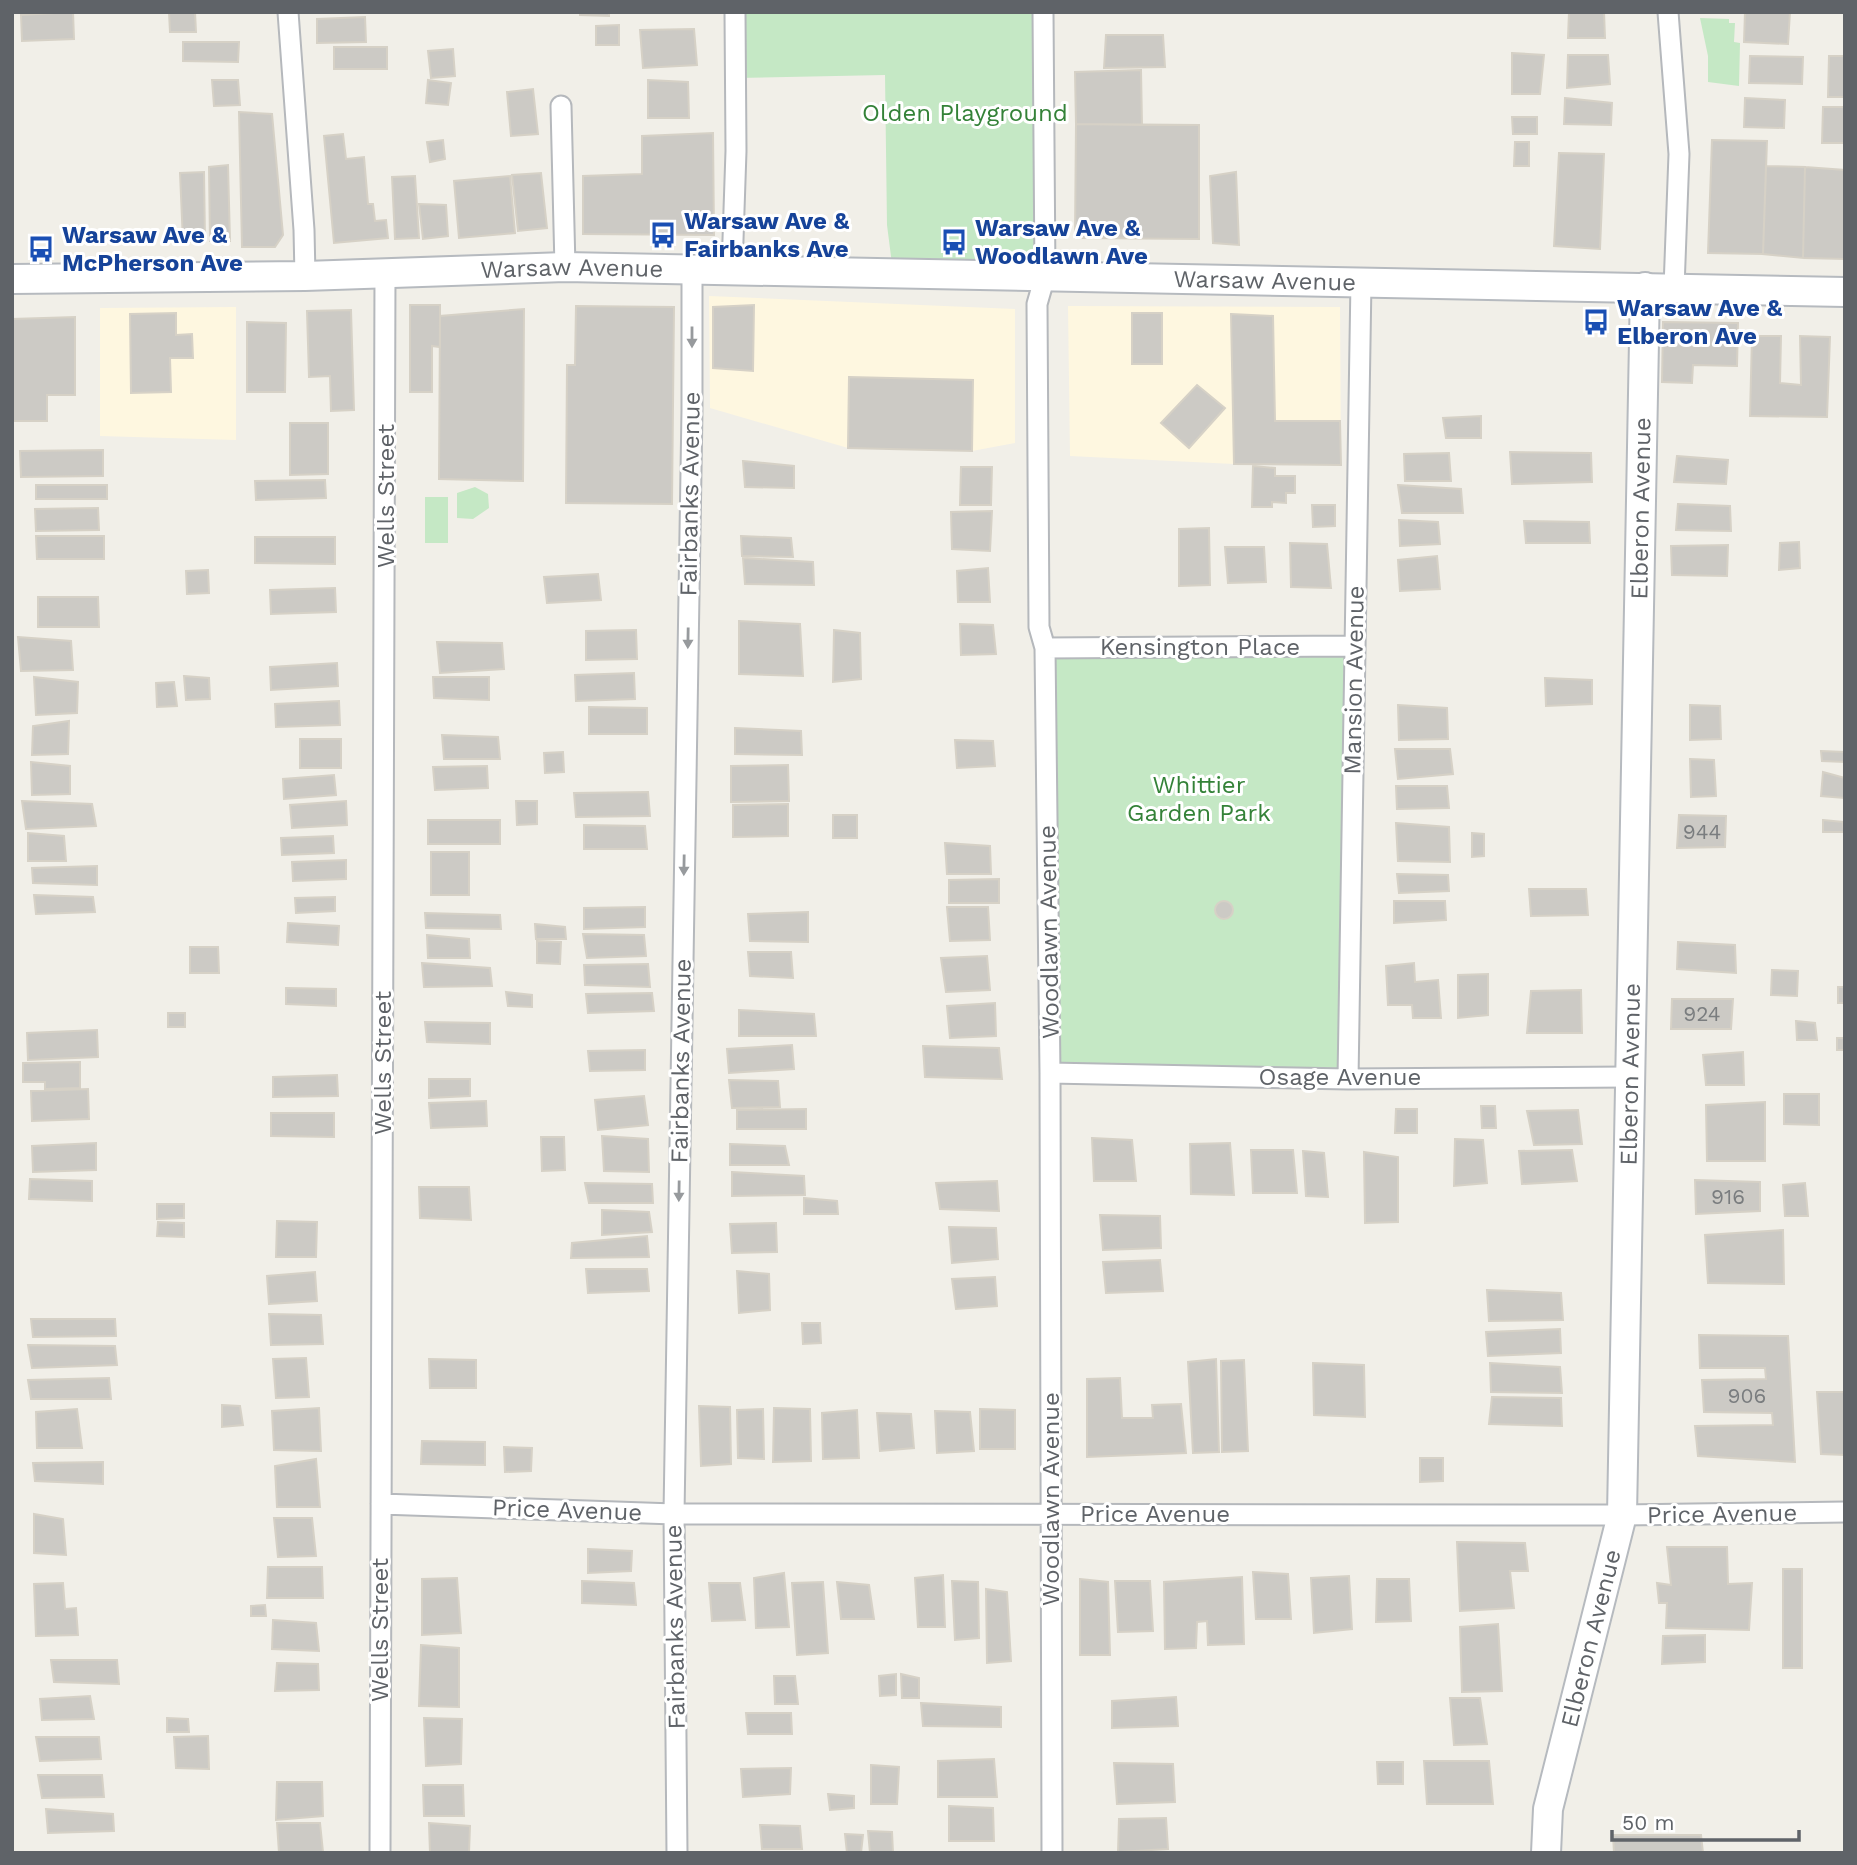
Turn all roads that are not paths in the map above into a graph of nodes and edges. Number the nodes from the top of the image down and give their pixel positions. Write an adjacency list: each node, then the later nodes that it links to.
1 (288, 12): 10 (street)
2 (735, 12): 8 (street)
3 (1043, 12): 11 (street, Woodlawn Avenue)
4 (1668, 12): 15 (street)
5 (561, 106): 6 (street)
6 (565, 267): 7 (main road, Warsaw Avenue); 9 (main road, Warsaw Avenue)
7 (692, 268): 8 (main road, Warsaw Avenue); 24 (street, Fairbanks Avenue, one-way to 24)
8 (732, 269): 11 (main road, Warsaw Avenue)
9 (385, 274): 10 (main road, Warsaw Avenue); 22 (street, Wells Street)
10 (305, 276): 12 (main road, Warsaw Avenue)
11 (1045, 276): 13 (main road, Warsaw Avenue); 18 (street, Woodlawn Avenue)
12 (12, 279)
13 (1361, 281): 14 (main road, Warsaw Avenue); 17 (street, Mansion Avenue)
14 (1645, 287): 15 (main road, Warsaw Avenue); 20 (main road, Elberon Avenue)
15 (1674, 288): 16 (main road, Warsaw Avenue)
16 (1845, 292)
17 (1355, 646): 18 (street, Kensington Place); 21 (street, Mansion Avenue)
18 (1045, 648): 19 (street, Woodlawn Avenue)
19 (1050, 1073): 21 (street, Osage Avenue); 25 (street, Woodlawn Avenue)
20 (1629, 1077): 21 (street, Osage Avenue); 26 (main road, Elberon Avenue)
21 (1348, 1079)
22 (380, 1504): 24 (street, Price Avenue); 27 (street, Wells Street)
23 (1845, 1512): 26 (street, Price Avenue)
24 (674, 1514): 25 (street, Price Avenue); 28 (street, Fairbanks Avenue)
25 (1050, 1514): 26 (street, Price Avenue); 29 (street, Woodlawn Avenue)
26 (1622, 1515): 30 (main road, Elberon Avenue)
27 (380, 1853)
28 (677, 1853)
29 (1052, 1853)
30 (1546, 1853)

